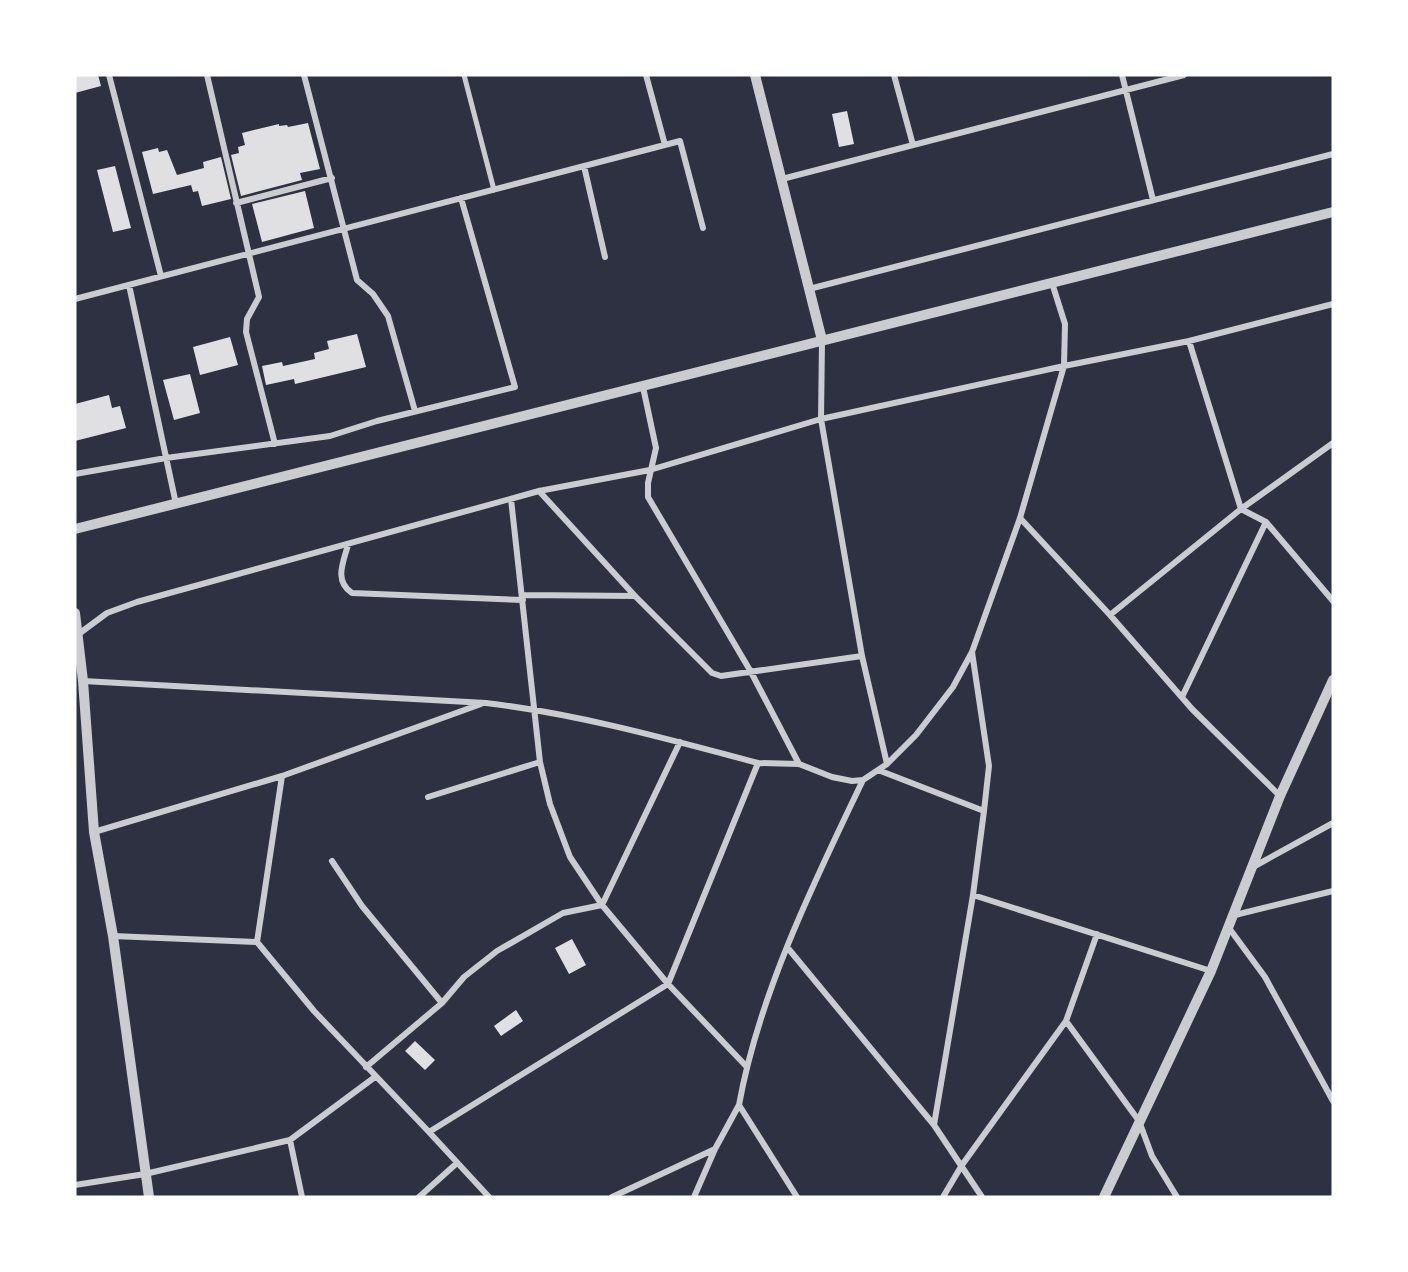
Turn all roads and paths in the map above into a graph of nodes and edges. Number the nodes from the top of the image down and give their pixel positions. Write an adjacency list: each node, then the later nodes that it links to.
1 (109, 75): 26 (street)
2 (207, 75): 20 (street)
3 (304, 75): 15 (street)
4 (464, 75): 17 (street)
5 (646, 75): 11 (street)
6 (755, 75): 16 (street)
7 (894, 75): 12 (street)
8 (1122, 75): 10 (street)
9 (1184, 75): 10 (street)
10 (1126, 90): 12 (street); 19 (street)
11 (665, 145): 14 (street); 23 (street)
12 (913, 145): 16 (street)
13 (1333, 154): 19 (street)
14 (584, 166): 17 (street); 25 (street)
15 (332, 178): 20 (street); 22 (street)
16 (782, 179): 29 (street)
17 (494, 190): 18 (street)
18 (461, 198): 22 (street); 36 (street)
19 (1154, 200): 29 (street)
20 (237, 203): 24 (street)
21 (1333, 212): 27 (street)
22 (346, 228): 24 (street); 36 (street)
23 (703, 228)
24 (249, 254): 26 (street); 39 (street)
25 (605, 257)
26 (161, 276): 28 (street)
27 (1052, 283): 32 (street); 34 (street)
28 (129, 285): 30 (street); 40 (street)
29 (809, 289): 32 (street)
30 (75, 299)
31 (1333, 304): 33 (street)
32 (822, 340): 35 (street); 37 (street)
33 (1189, 340): 34 (street); 46 (street)
34 (1065, 366): 37 (street); 47 (street)
35 (643, 387): 41 (street); 45 (street)
36 (415, 411): 39 (street)
37 (821, 419): 41 (street); 58 (street)
38 (1333, 443): 46 (street)
39 (275, 444): 40 (street)
40 (166, 458): 42 (street); 45 (street)
41 (650, 470): 43 (street); 59 (street)
42 (75, 474)
43 (539, 490): 44 (street); 51 (street)
44 (511, 498): 50 (street); 52 (street)
45 (176, 504): 49 (street)
46 (1241, 510): 48 (street); 55 (street)
47 (1020, 518): 55 (street); 57 (street)
48 (1266, 522): 53 (street); 62 (street)
49 (75, 529)
50 (348, 545): 52 (street); 56 (street)
51 (635, 596): 52 (street); 59 (street)
52 (522, 598): 64 (street)
53 (1333, 601)
54 (75, 613): 56 (street)
55 (1110, 615): 62 (street)
56 (77, 635): 61 (street)
57 (972, 652): 69 (street); 75 (street)
58 (862, 656): 59 (street); 69 (street)
59 (751, 672): 68 (street)
60 (1333, 680): 73 (street)
61 (83, 681): 63 (street); 77 (street)
62 (1182, 697): 73 (street)
63 (486, 703): 64 (street); 71 (street)
64 (534, 709): 65 (street); 66 (street)
65 (680, 742): 67 (street); 82 (street)
66 (540, 762): 74 (street); 82 (street)
67 (758, 763): 68 (street); 90 (street)
68 (800, 764): 72 (street)
69 (887, 764): 70 (street)
70 (878, 771): 72 (street); 75 (street)
71 (282, 776): 77 (street); 87 (street)
72 (863, 780): 88 (street)
73 (1280, 796): 79 (street)
74 (428, 797)
75 (984, 811): 81 (street)
76 (1333, 823): 79 (street)
77 (94, 832): 86 (street)
78 (332, 861): 91 (street)
79 (1253, 867): 83 (street)
80 (1333, 891): 83 (street)
81 (973, 895): 85 (street); 99 (street)
82 (602, 905): 90 (street); 91 (street)
83 (1235, 915): 84 (street)
84 (1229, 928): 89 (street); 96 (street)
85 (1097, 934): 89 (street); 92 (street)
86 (113, 936): 87 (street); 105 (street)
87 (257, 942): 94 (street)
88 (787, 947): 93 (street); 99 (street)
89 (1211, 970): 98 (street)
90 (668, 984): 93 (street); 100 (street)
91 (442, 1002): 94 (street)
92 (1066, 1021): 98 (street); 104 (street)
93 (746, 1066): 97 (street)
94 (366, 1067): 95 (street)
95 (375, 1077): 100 (street); 101 (street)
96 (1333, 1101)
97 (739, 1106): 102 (street); 113 (street)
98 (1139, 1121): 116 (street); 117 (street)
99 (934, 1125): 104 (street)
100 (429, 1132): 103 (street)
101 (290, 1140): 105 (street); 108 (street)
102 (715, 1149): 111 (street); 112 (street)
103 (457, 1163): 109 (street); 110 (street)
104 (962, 1165): 114 (street); 115 (street)
105 (145, 1174): 106 (street); 107 (street)
106 (75, 1185)
107 (149, 1197)
108 (302, 1197)
109 (419, 1197)
110 (489, 1197)
111 (612, 1197)
112 (694, 1197)
113 (797, 1197)
114 (943, 1197)
115 (982, 1197)
116 (1104, 1197)
117 (1177, 1197)

